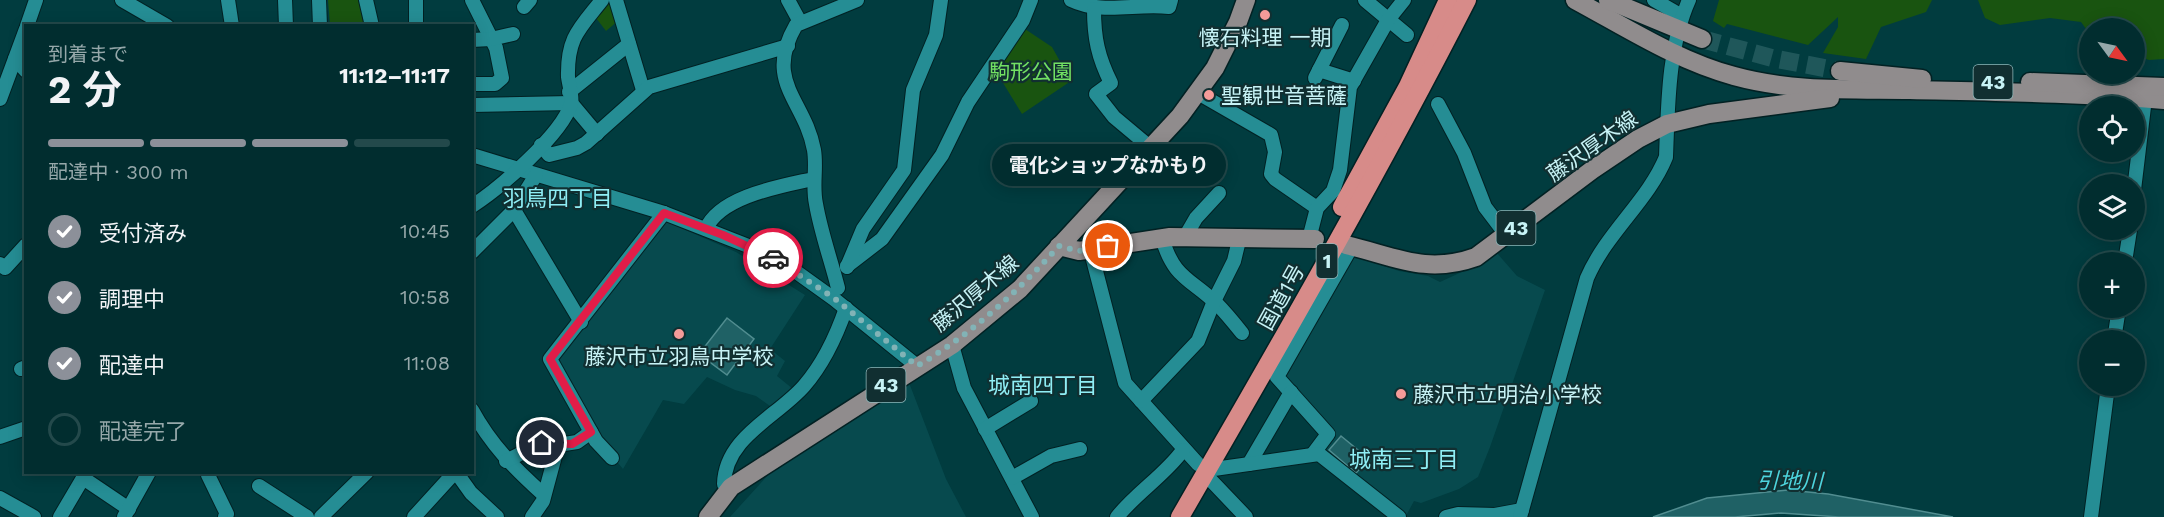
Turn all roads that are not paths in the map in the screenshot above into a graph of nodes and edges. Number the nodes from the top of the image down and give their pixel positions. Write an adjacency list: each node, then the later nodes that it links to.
1 (36, 0): 31 (street)
2 (122, 0): 32 (street)
3 (228, 0): 33 (street)
4 (285, 0): 34 (street)
5 (319, 0): 35 (street)
6 (366, 0): 36 (street)
7 (416, 0): 37 (street)
8 (472, 0): 42 (street)
9 (616, 0): 45 (street)
10 (788, 0): 29 (street)
11 (857, 0): 29 (street)
12 (941, 0): 87 (street)
13 (1031, 0): 87 (street)
14 (1071, 0): 27 (street)
15 (1171, 0): 27 (street)
16 (1246, 0): 56 (main road, 藤沢厚木線)
17 (1365, 0): 28 (street)
18 (1404, 0): 28 (street)
19 (1448, 0): 111 (highway, 国道1号 / 1)
20 (1467, 0): 111 (highway, 国道1号 / 1)
21 (1575, 0): 47 (main road, 藤沢厚木線 / 43)
22 (1600, 0): 47 (main road)
23 (1608, 0): 30 (main road)
24 (1654, 0): 30 (street)
25 (1689, 0): 30 (street)
26 (600, 1): 57 (street)
27 (1094, 9): 64 (street)
28 (1388, 20): 41 (street); 51 (street)
29 (800, 22): 46 (street)
30 (1680, 23): 43 (main road); 47 (street)
31 (27, 24)
32 (164, 24)
33 (232, 24)
34 (286, 24)
35 (320, 24)
36 (372, 24)
37 (416, 24)
38 (1342, 25): 51 (street)
39 (24, 33): 48 (street)
40 (513, 34): 42 (street)
41 (1407, 35)
42 (491, 39): 44 (street); 52 (street)
43 (1702, 39)
44 (474, 40)
45 (629, 44): 53 (street); 57 (street)
46 (788, 46): 53 (street); 69 (street)
47 (1675, 54): 54 (main road, 藤沢厚木線 / 43); 61 (street)
48 (15, 59): 49 (street); 58 (street)
49 (24, 68)
50 (1840, 71): 55 (main road, 43)
51 (1353, 81): 72 (street)
52 (474, 84)
53 (643, 90): 62 (street)
54 (1882, 90): 55 (main road, 藤沢厚木線 / 43); 61 (main road, 藤沢厚木線 / 43)
55 (2155, 92): 67 (street)
56 (1198, 93): 64 (main road, 藤沢厚木線); 72 (street)
57 (570, 97): 60 (street); 62 (street); 63 (street)
58 (0, 99)
59 (1438, 104): 77 (street)
60 (474, 105)
61 (1667, 124): 77 (main road, 藤沢厚木線 / 43); 123 (street)
62 (597, 134): 63 (street)
63 (541, 146): 66 (street)
64 (1152, 148): 82 (main road, 藤沢厚木線)
65 (474, 156): 66 (street)
66 (518, 170): 68 (street); 71 (street)
67 (2137, 174)
68 (536, 175): 73 (street); 74 (street)
69 (813, 179): 75 (street); 88 (street)
70 (1219, 193): 78 (street)
71 (474, 204)
72 (1317, 208): 80 (street)
73 (514, 210): 85 (street); 91 (street)
74 (664, 213): 75 (street); 91 (street)
75 (706, 229): 88 (street)
76 (1240, 236): 78 (main road); 80 (main road); 89 (street)
77 (1507, 236): 81 (main road, 藤沢厚木線 / 43)
78 (1185, 237): 79 (main road)
79 (1162, 238): 84 (main road); 89 (street)
80 (1312, 239)
81 (1349, 245): 95 (street)
82 (1059, 246): 84 (main road); 93 (main road, 藤沢厚木線 / 43)
83 (24, 247): 86 (street)
84 (1090, 248): 97 (street)
85 (474, 250)
86 (0, 264)
87 (847, 266): 88 (street)
88 (836, 293): 90 (street)
89 (1214, 301): 92 (street); 97 (street)
90 (846, 308): 94 (street); 119 (street)
91 (581, 322): 102 (street)
92 (1242, 333)
93 (952, 345): 94 (main road, 藤沢厚木線 / 43); 101 (street)
94 (917, 366): 119 (main road, 藤沢厚木線 / 43)
95 (1291, 392): 107 (street); 110 (street)
96 (2107, 396): 139 (street)
97 (1141, 400): 106 (street)
98 (1031, 401): 101 (street)
99 (474, 413): 109 (street)
100 (24, 429): 103 (street)
101 (985, 429): 117 (street)
102 (591, 432): 104 (street); 108 (street)
103 (0, 437)
104 (558, 445): 109 (street); 120 (street)
105 (1080, 449): 117 (street)
106 (1184, 450): 111 (street); 135 (street)
107 (1312, 454): 110 (street); 137 (street)
108 (612, 458)
109 (506, 461): 120 (street)
110 (1249, 464): 111 (street)
111 (1203, 469): 124 (highway, 国道1号 / 1); 136 (street)
112 (148, 474): 122 (street)
113 (207, 474): 127 (street)
114 (365, 474): 129 (street)
115 (453, 474): 130 (street)
116 (456, 474): 131 (street)
117 (1012, 478): 134 (street)
118 (259, 486): 128 (street)
119 (729, 489): 133 (main road, 藤沢厚木線 / 43)
120 (544, 495): 132 (street)
121 (0, 498): 125 (street)
122 (126, 513): 126 (street)
123 (1521, 514): 138 (street)
124 (1177, 516)
125 (34, 517)
126 (60, 517)
127 (225, 517)
128 (307, 517)
129 (321, 517)
130 (414, 517)
131 (496, 517)
132 (532, 517)
133 (708, 517)
134 (1032, 517)
135 (1117, 517)
136 (1246, 517)
137 (1399, 517)
138 (1446, 517)
139 (2091, 517)

